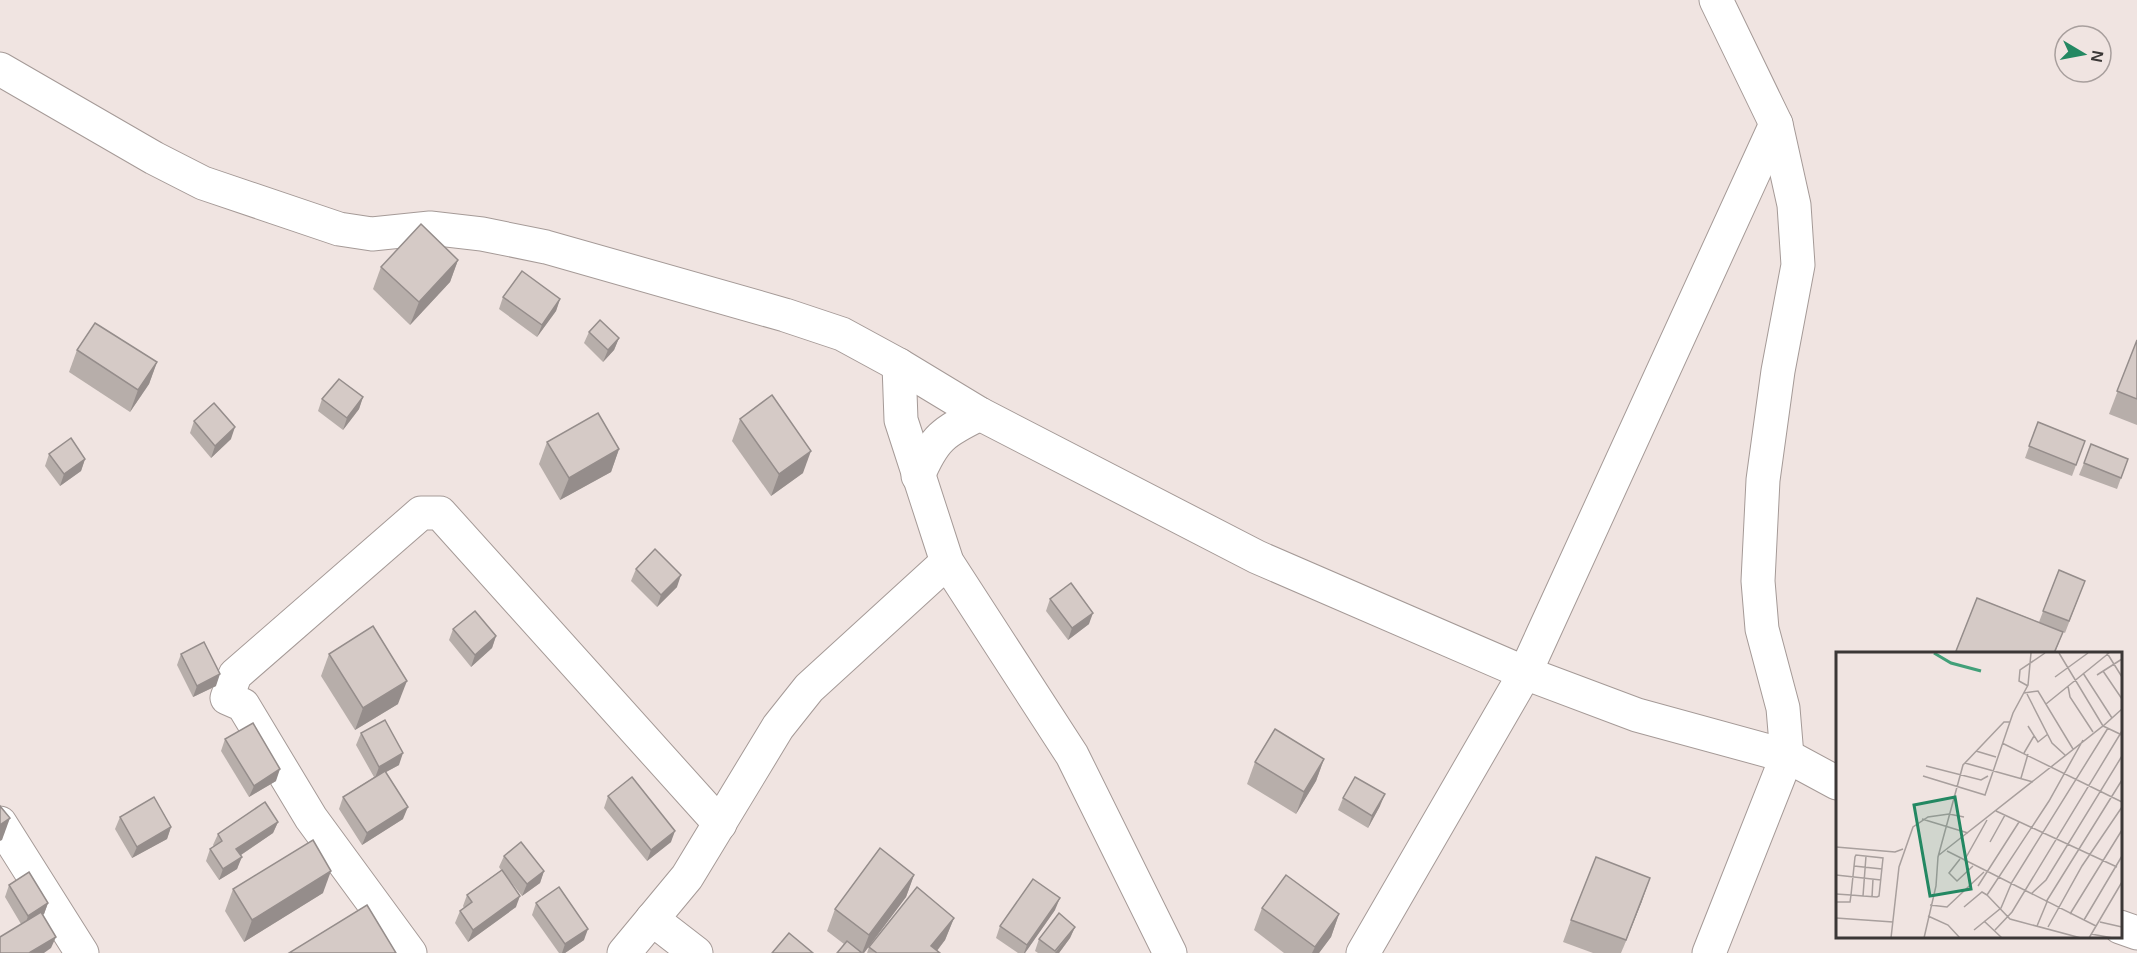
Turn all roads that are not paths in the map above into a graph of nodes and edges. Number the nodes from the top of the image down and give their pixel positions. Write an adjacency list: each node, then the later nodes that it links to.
1 (1716, 0): 3 (street)
2 (0, 69): 4 (street)
3 (1776, 124): 8 (street); 9 (street)
4 (899, 365): 5 (street); 6 (street)
5 (980, 414): 6 (street); 8 (street)
6 (918, 476): 7 (street)
7 (947, 562): 12 (street); 20 (street)
8 (1525, 673): 9 (street); 21 (street)
9 (1787, 756): 10 (street); 22 (street)
10 (1836, 782)
11 (0, 823): 16 (street)
12 (720, 824): 13 (street); 17 (street)
13 (652, 919): 18 (street); 19 (street)
14 (2122, 927): 15 (street)
15 (2137, 933)
16 (82, 953)
17 (410, 953)
18 (624, 953)
19 (696, 953)
20 (1170, 953)
21 (1363, 953)
22 (1709, 953)

